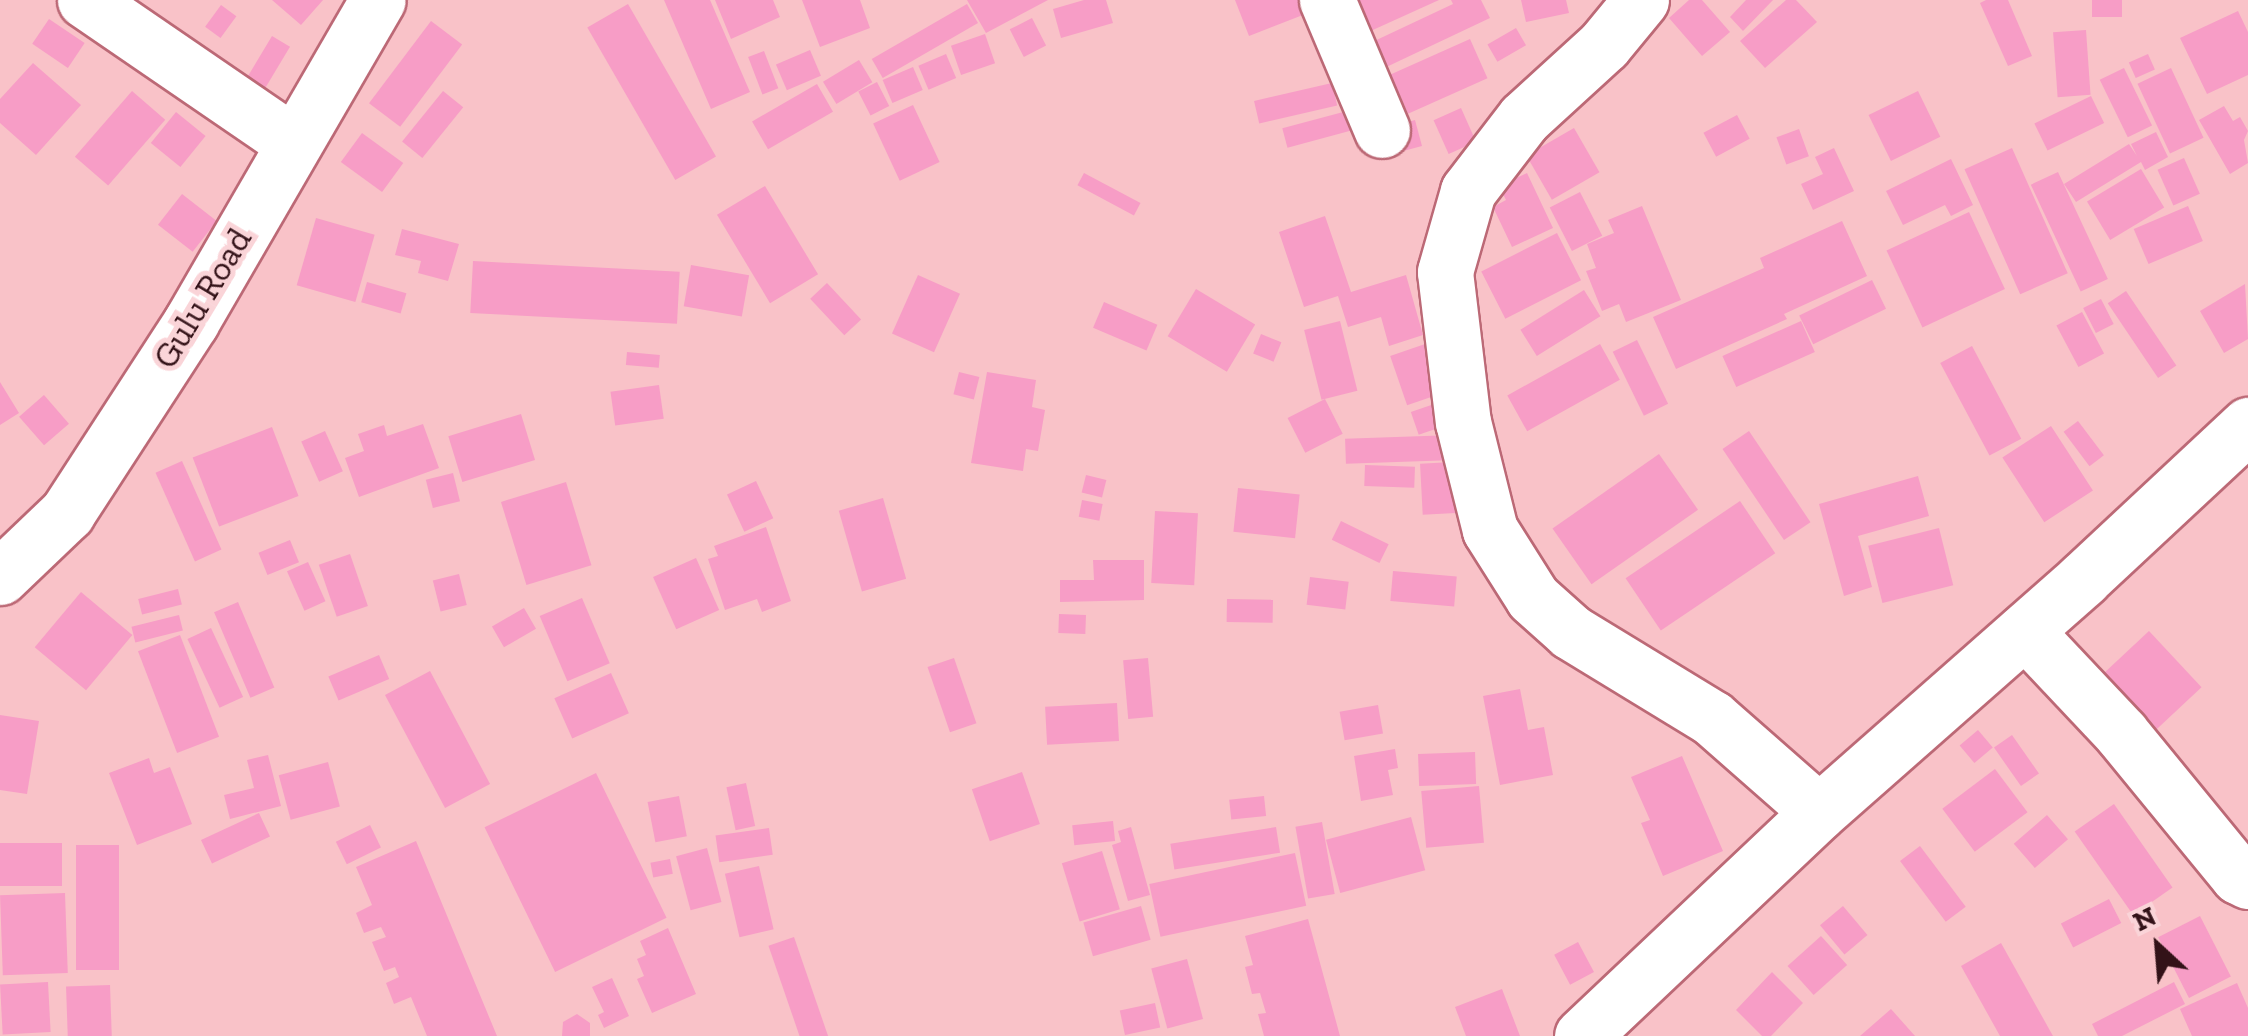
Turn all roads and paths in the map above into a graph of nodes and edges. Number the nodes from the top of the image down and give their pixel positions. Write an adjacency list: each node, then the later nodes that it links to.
1 (85, 0): 6 (street)
2 (378, 0): 6 (street, Gulu Road)
3 (1328, 0): 5 (street)
4 (1641, 0): 10 (street)
5 (1382, 130)
6 (294, 144): 8 (street, Gulu Road)
7 (2248, 425): 9 (street)
8 (0, 576)
9 (2025, 630): 10 (street); 11 (street)
10 (1819, 812): 12 (street)
11 (2248, 881)
12 (1582, 1036)

